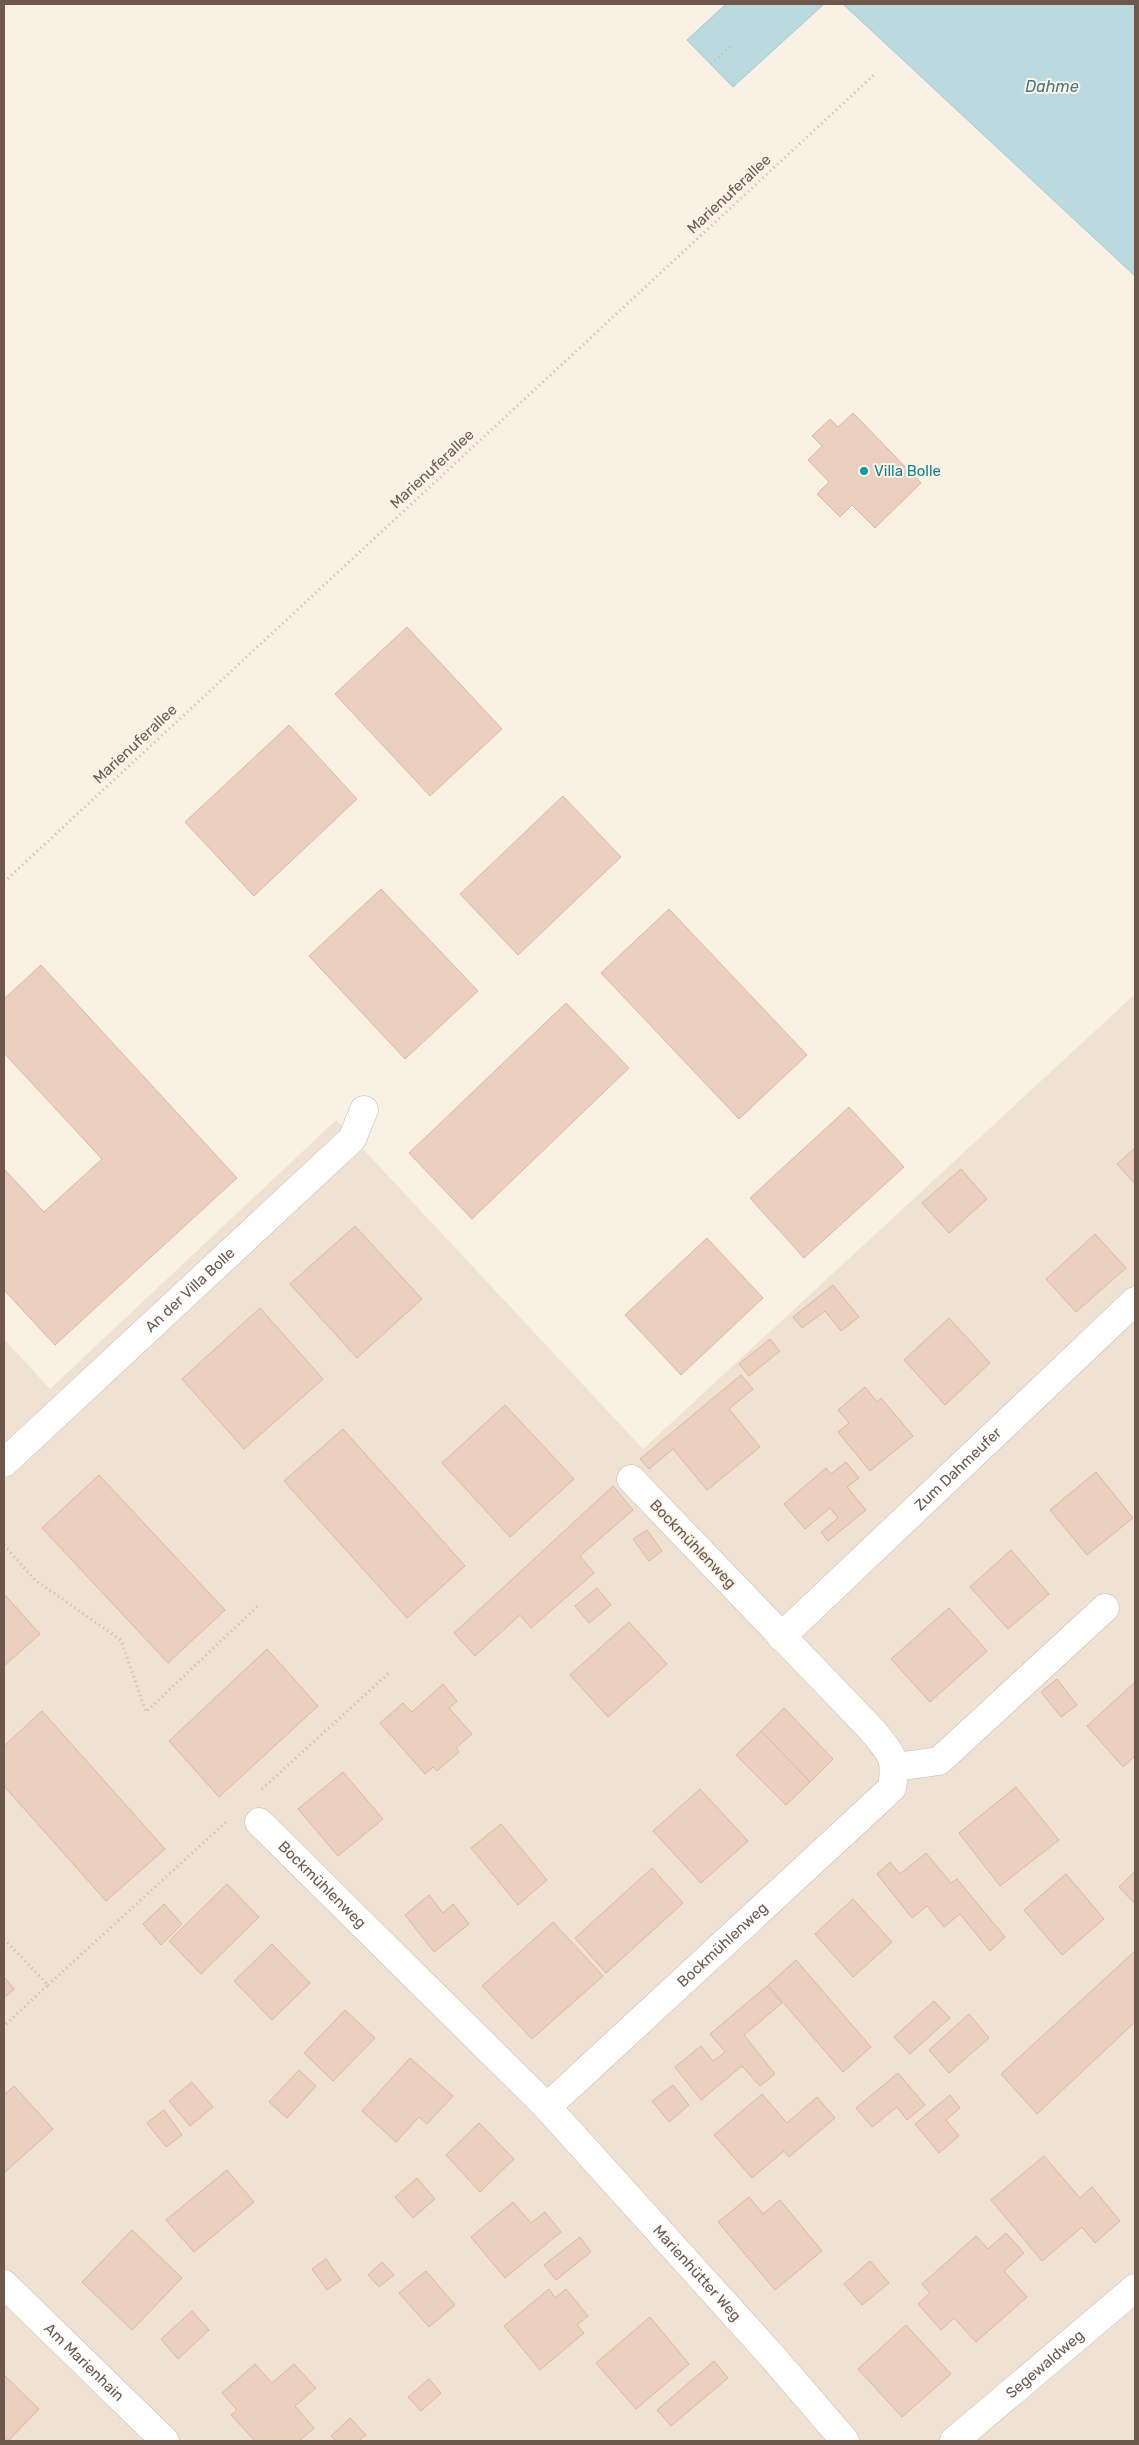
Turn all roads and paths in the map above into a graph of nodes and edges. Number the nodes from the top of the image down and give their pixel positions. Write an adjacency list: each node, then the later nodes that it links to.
1 (732, 45): 2 (path)
2 (710, 64)
3 (876, 73): 4 (path, Marienuferallee)
4 (4, 882)
5 (364, 1110): 7 (street, An der Villa Bolle)
6 (1135, 1301): 12 (street, Zum Dahmeufer)
7 (4, 1463)
8 (631, 1479): 12 (street, Bockmühlenweg)
9 (4, 1546): 10 (path)
10 (260, 1604)
11 (1105, 1608): 14 (street)
12 (781, 1637): 14 (street, Bockmühlenweg)
13 (390, 1672): 15 (path)
14 (896, 1767): 21 (street, Bockmühlenweg)
15 (259, 1792)
16 (230, 1819): 19 (path)
17 (259, 1822): 21 (street, Bockmühlenweg)
18 (4, 1939): 19 (path)
19 (48, 1986): 20 (path)
20 (4, 2026)
21 (547, 2107): 25 (street, Marienhütter Weg)
22 (4, 2284): 24 (street, Am Marienhain)
23 (1135, 2288): 26 (street, Segewaldweg)
24 (165, 2441)
25 (845, 2441)
26 (954, 2441)

